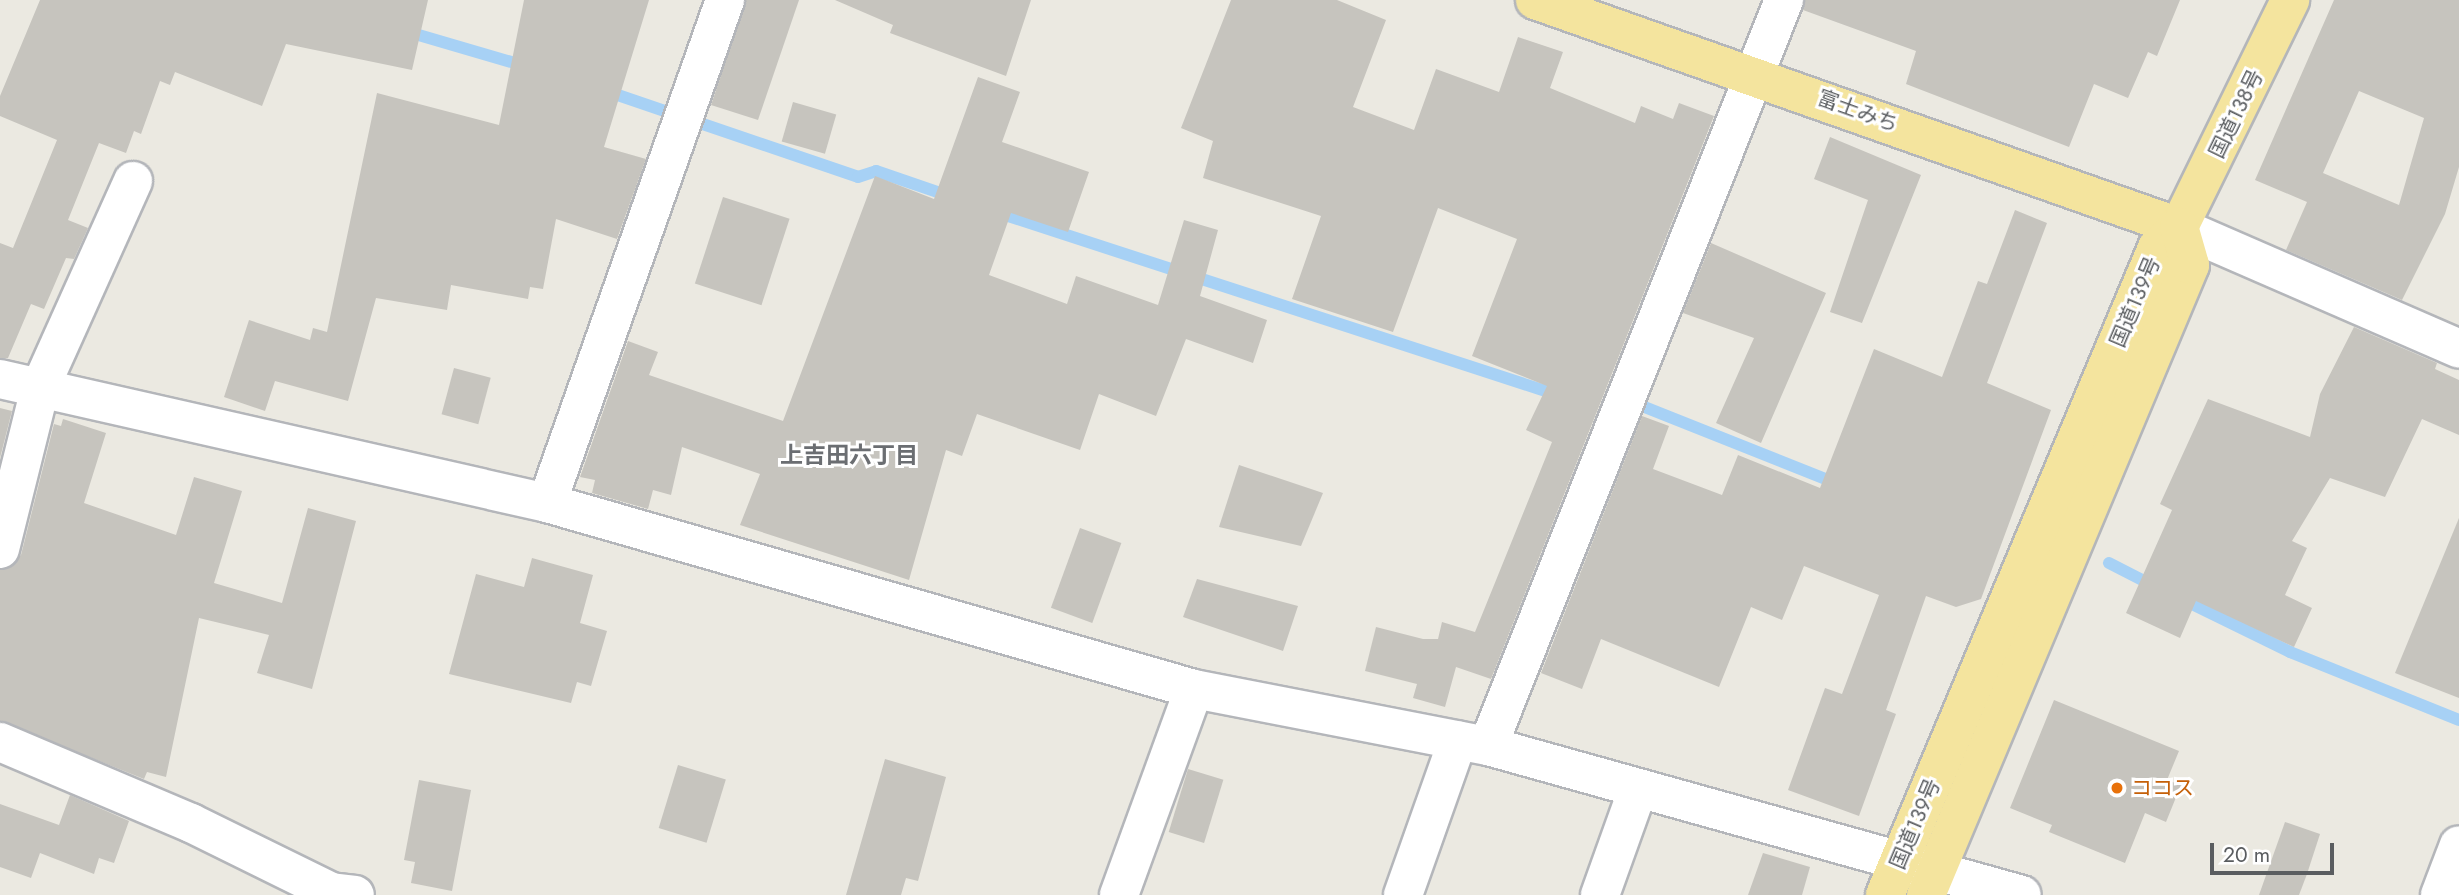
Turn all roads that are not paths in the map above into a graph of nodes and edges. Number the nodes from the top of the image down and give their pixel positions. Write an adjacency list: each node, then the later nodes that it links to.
1 (725, 0): 11 (street)
2 (1535, 0): 5 (highway, 富士みち)
3 (1784, 0): 5 (street)
4 (2290, 0): 7 (highway, 国道138号)
5 (1755, 74): 7 (highway, 富士みち); 15 (street)
6 (133, 181): 10 (street)
7 (2179, 227): 8 (street); 18 (highway, 国道139号); 19 (highway, 国道139号)
8 (2459, 349)
9 (0, 379): 10 (street)
10 (40, 388): 11 (street); 12 (street)
11 (547, 503): 13 (street)
12 (0, 549)
13 (1194, 689): 15 (street); 21 (street)
14 (0, 743): 20 (street)
15 (1473, 743): 16 (street); 22 (street)
16 (1638, 789): 18 (street); 23 (street)
17 (2459, 845): 26 (street)
18 (1900, 860): 19 (street); 24 (highway, 国道139号)
19 (1930, 885): 25 (street)
20 (355, 895)
21 (1119, 895)
22 (1403, 895)
23 (1600, 895)
24 (1885, 895)
25 (2022, 895)
26 (2440, 895)

